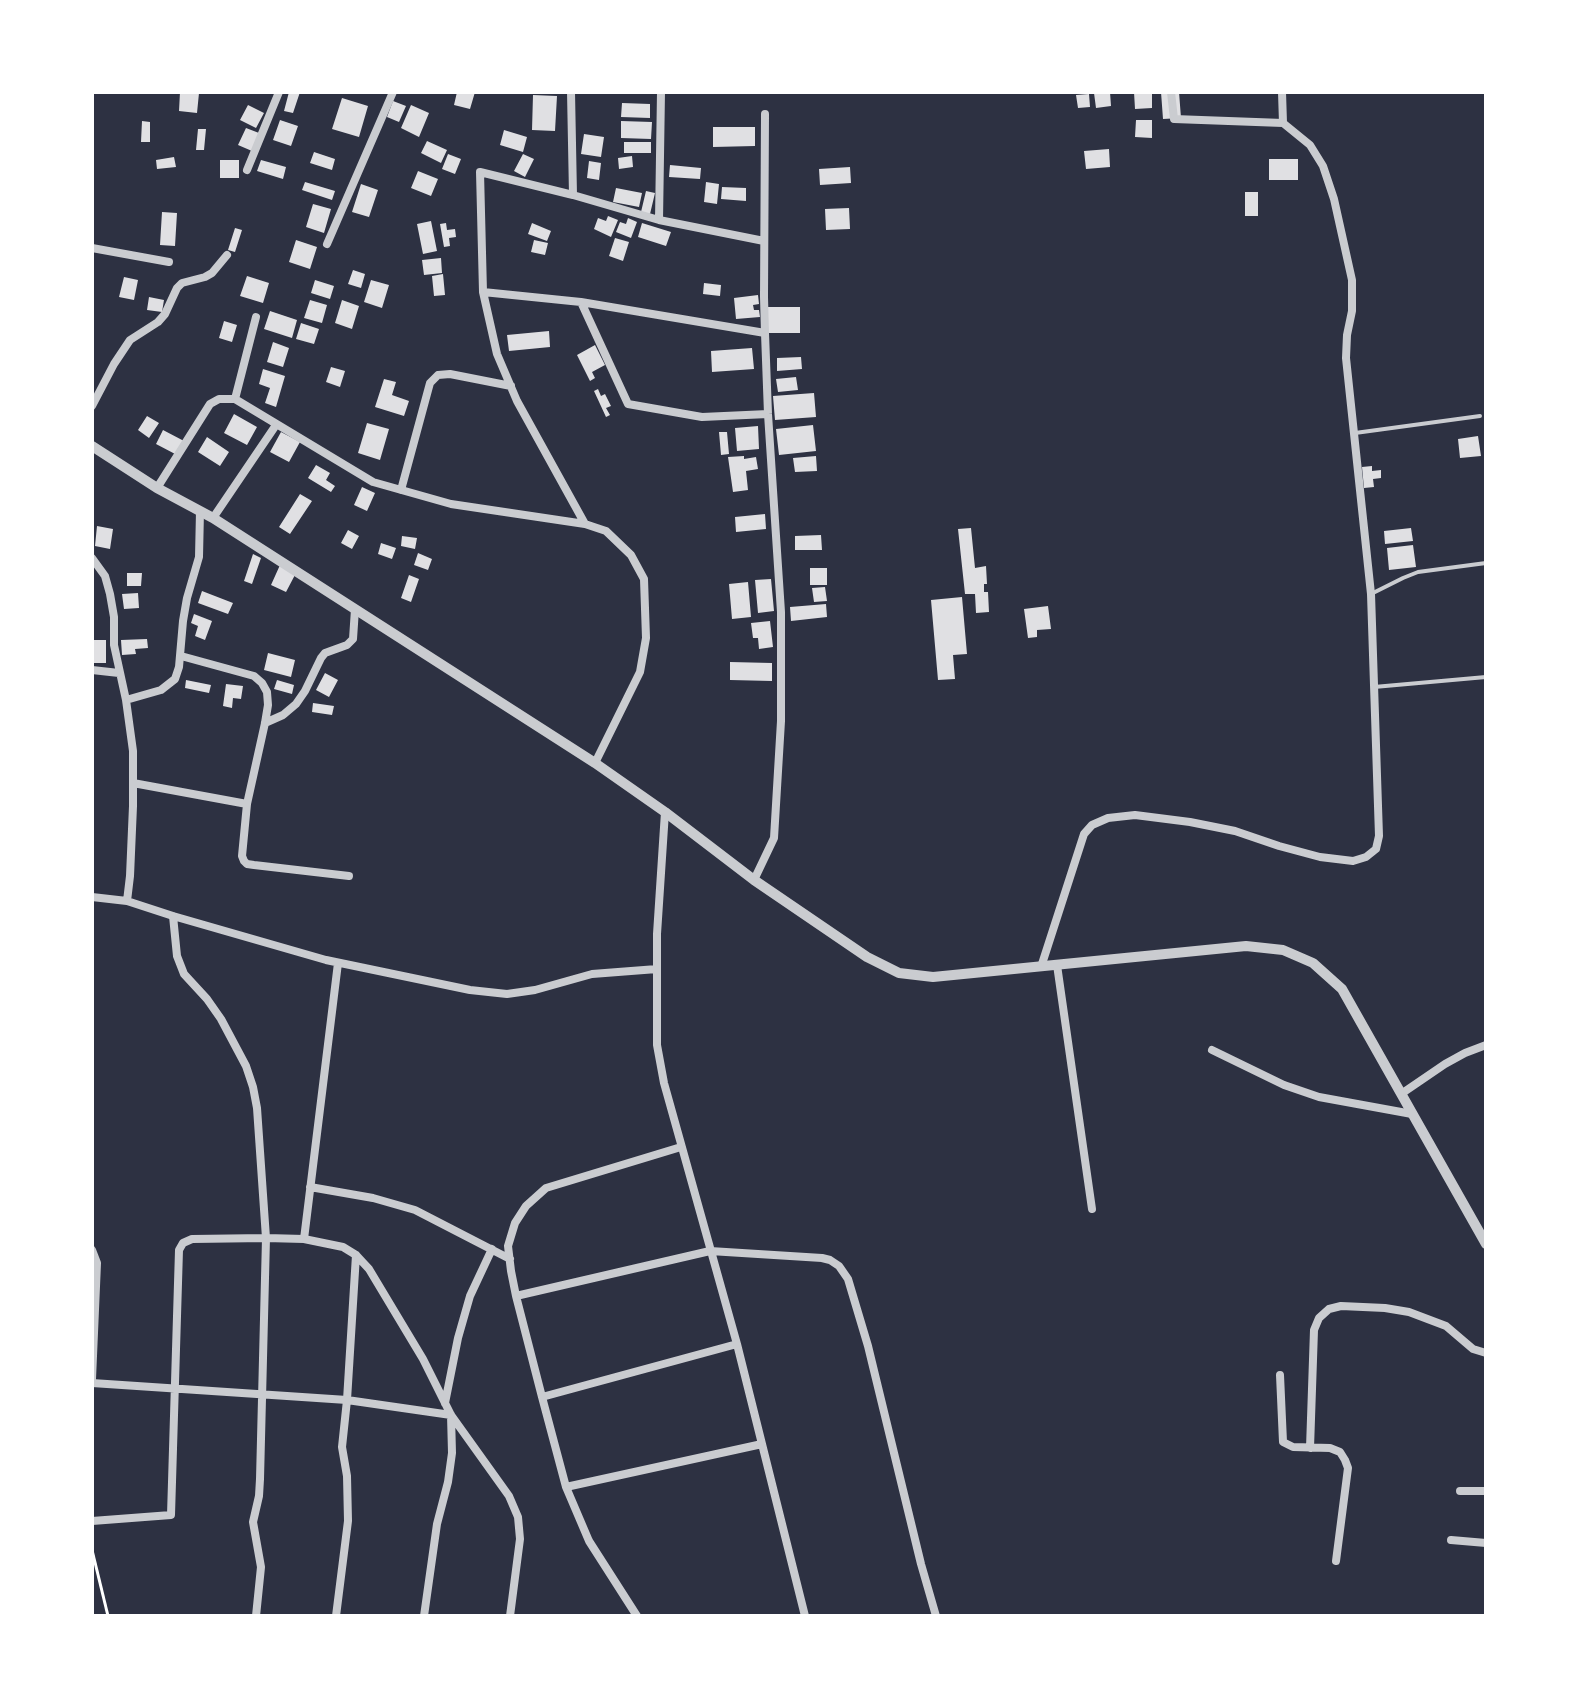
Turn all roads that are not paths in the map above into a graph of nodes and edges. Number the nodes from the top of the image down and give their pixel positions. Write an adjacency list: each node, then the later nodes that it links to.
1 (279, 92): 9 (street)
2 (393, 92): 13 (street)
3 (571, 92): 10 (street)
4 (661, 92): 11 (street)
5 (1171, 92): 8 (street)
6 (1282, 92): 8 (street)
7 (765, 114): 12 (street)
8 (1283, 123): 27 (street)
9 (247, 170)
10 (573, 195): 11 (street); 17 (street)
11 (659, 220): 12 (street)
12 (764, 241): 20 (street)
13 (327, 244)
14 (92, 248): 16 (street)
15 (227, 255): 23 (street)
16 (169, 262)
17 (483, 292): 18 (street); 21 (street)
18 (581, 302): 20 (street); 24 (street)
19 (256, 317): 22 (street)
20 (765, 333): 24 (street)
21 (511, 386): 30 (street); 33 (street)
22 (235, 399): 26 (street); 29 (street)
23 (92, 406)
24 (768, 414): 50 (street)
25 (1480, 416): 27 (lane)
26 (276, 425): 30 (street); 32 (street)
27 (1355, 433): 36 (street)
28 (92, 446): 29 (street)
29 (157, 488): 31 (street)
30 (401, 490): 33 (street)
31 (200, 511): 32 (street); 38 (street)
32 (213, 518): 37 (street)
33 (585, 524): 45 (street)
34 (92, 558): 40 (street)
35 (1486, 563): 36 (lane)
36 (1371, 594): 42 (street)
37 (355, 609): 44 (street); 45 (street)
38 (181, 656): 43 (street); 44 (street)
39 (92, 670): 40 (street)
40 (119, 673): 43 (street)
41 (1486, 677): 42 (lane)
42 (1374, 687): 56 (street)
43 (126, 700): 46 (street)
44 (265, 723): 47 (street)
45 (595, 763): 48 (street)
46 (133, 783): 47 (street); 52 (street)
47 (247, 804): 49 (street)
48 (665, 812): 50 (street); 57 (street)
49 (349, 876)
50 (754, 880): 56 (street)
51 (92, 897): 52 (street)
52 (127, 901): 53 (street)
53 (173, 916): 54 (street); 65 (street)
54 (338, 963): 57 (street); 63 (street)
55 (1057, 965): 56 (street); 60 (street); 64 (street)
56 (1041, 967)
57 (657, 969): 62 (street)
58 (1486, 1045): 60 (street)
59 (1212, 1050): 61 (street)
60 (1401, 1094): 61 (street)
61 (1412, 1114): 67 (street)
62 (681, 1147): 70 (street); 72 (street)
63 (310, 1187): 66 (street); 68 (street)
64 (1092, 1209)
65 (266, 1238): 66 (street); 78 (street); 79 (street)
66 (304, 1239): 71 (street)
67 (1486, 1244)
68 (492, 1249): 72 (street); 82 (street)
69 (92, 1250): 77 (street)
70 (710, 1251): 73 (street); 74 (street); 99 (street)
71 (356, 1255): 81 (street); 82 (street)
72 (510, 1259): 73 (street)
73 (516, 1296): 80 (street)
74 (737, 1344): 80 (street); 84 (street)
75 (1486, 1353): 85 (street)
76 (1280, 1375): 85 (street)
77 (92, 1381): 78 (street)
78 (174, 1389): 79 (street); 89 (street)
79 (262, 1395): 81 (street); 93 (street)
80 (542, 1397): 86 (street)
81 (347, 1400): 83 (street); 94 (street)
82 (445, 1403): 83 (street)
83 (451, 1415): 95 (street); 96 (street)
84 (762, 1444): 86 (street); 98 (street)
85 (1310, 1448): 92 (street)
86 (566, 1487): 97 (street)
87 (1460, 1491): 88 (street)
88 (1486, 1491)
89 (92, 1521)
90 (1451, 1540): 91 (street)
91 (1486, 1543)
92 (1336, 1561)
93 (256, 1616)
94 (336, 1616)
95 (424, 1616)
96 (510, 1616)
97 (637, 1616)
98 (805, 1616)
99 (936, 1616)

